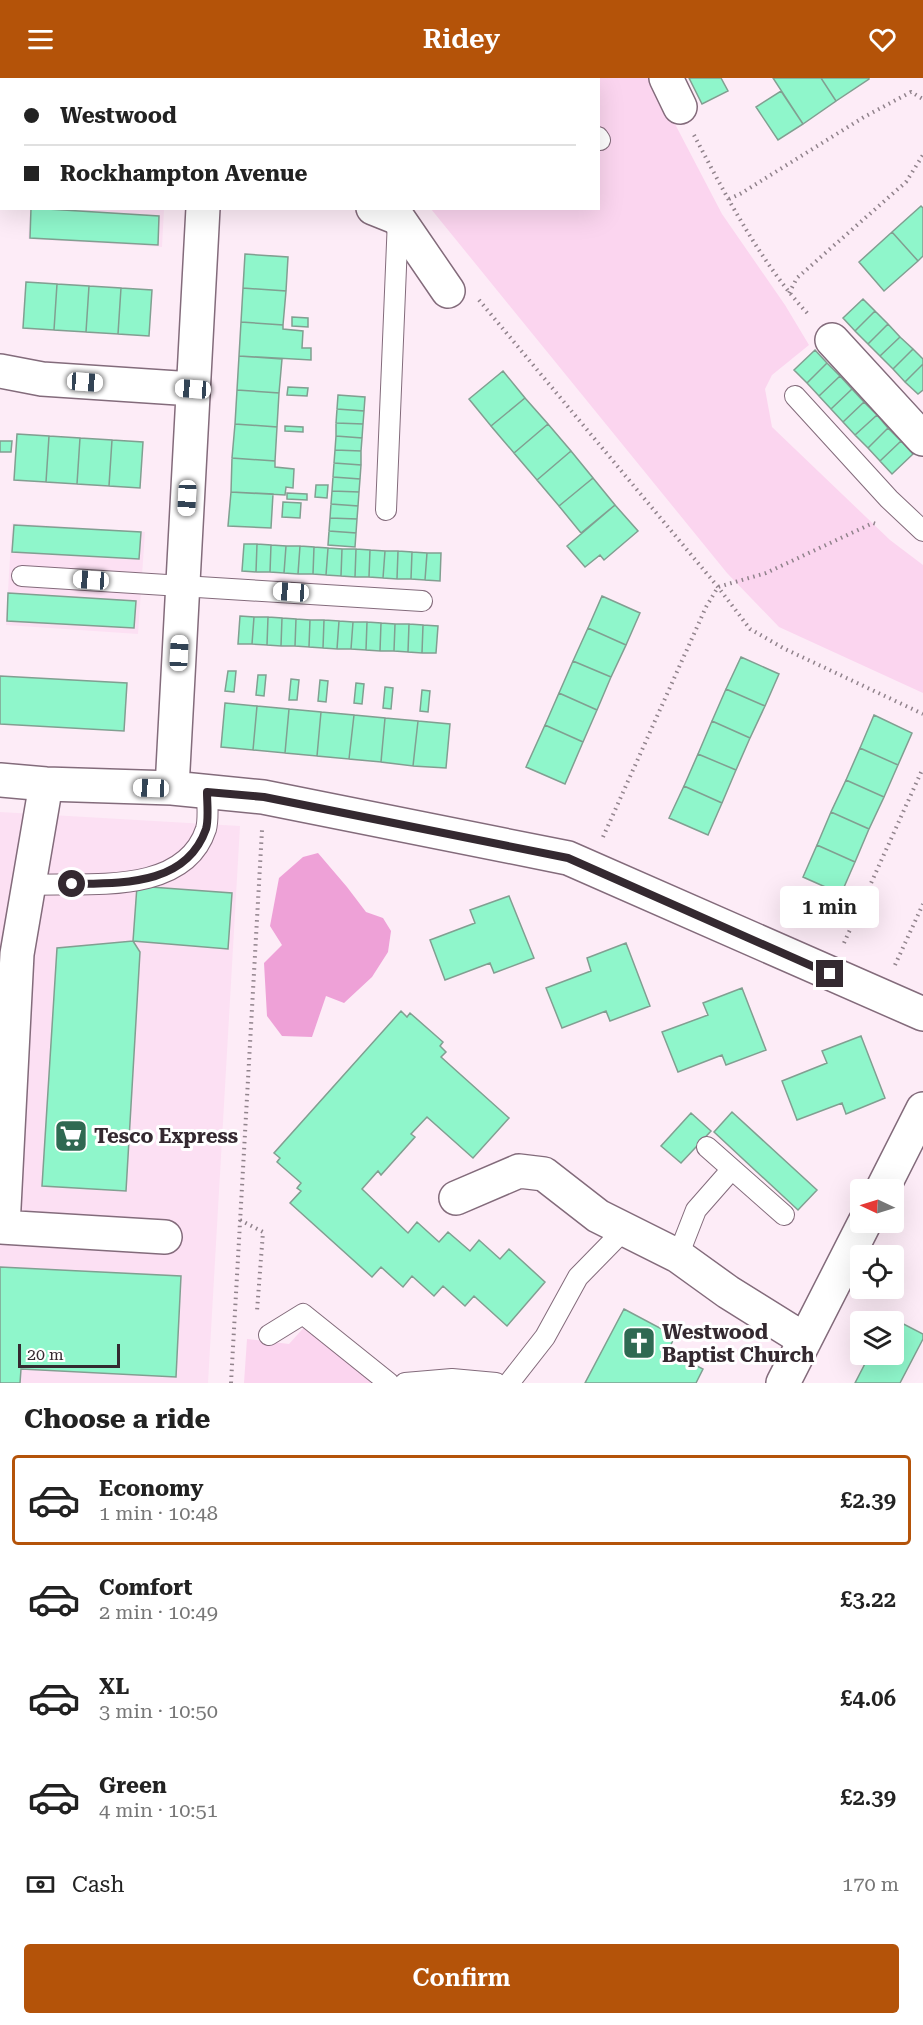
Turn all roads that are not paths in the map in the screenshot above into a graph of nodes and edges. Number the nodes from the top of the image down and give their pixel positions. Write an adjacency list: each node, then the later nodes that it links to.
1 (666, 78): 2 (street)
2 (680, 107)
3 (203, 210): 8 (street)
4 (386, 213): 5 (street); 11 (lane)
5 (448, 291)
6 (832, 340): 10 (street)
7 (0, 370): 8 (street)
8 (193, 389): 14 (street)
9 (795, 396): 12 (lane)
10 (923, 439)
11 (386, 510)
12 (923, 531)
13 (22, 576): 14 (lane)
14 (182, 585): 15 (lane); 18 (street)
15 (422, 601)
16 (0, 780): 17 (street)
17 (46, 784): 18 (street); 20 (street)
18 (172, 788): 19 (street)
19 (207, 792): 20 (lane); 21 (street)
20 (29, 885): 28 (street)
21 (923, 1014)
22 (923, 1109): 25 (street)
23 (707, 1147): 24 (lane)
24 (732, 1169): 27 (lane); 32 (lane)
25 (888, 1179)
26 (456, 1198): 29 (street)
27 (784, 1215)
28 (2, 1227): 31 (street)
29 (624, 1230): 32 (street); 38 (lane)
30 (859, 1233): 34 (street)
31 (165, 1237)
32 (678, 1256): 34 (street)
33 (269, 1335): 35 (lane)
34 (805, 1340): 39 (street)
35 (389, 1383)
36 (405, 1383): 37 (lane)
37 (496, 1383)
38 (509, 1383)
39 (783, 1383)

